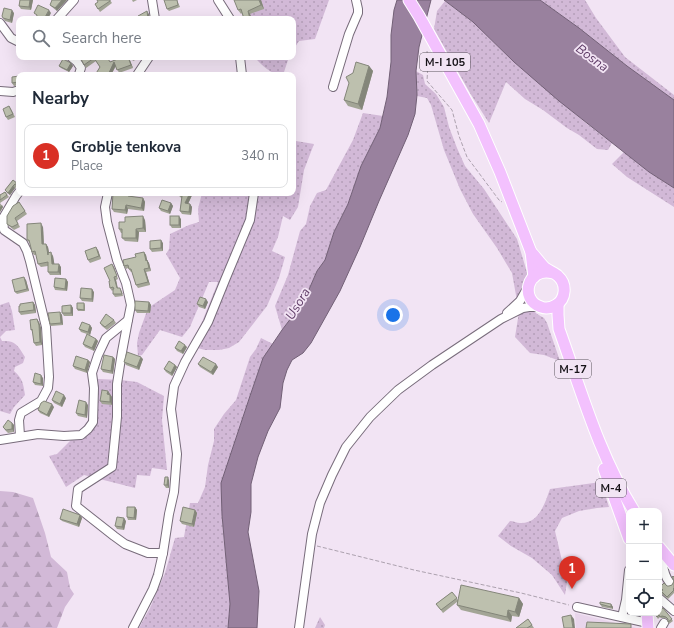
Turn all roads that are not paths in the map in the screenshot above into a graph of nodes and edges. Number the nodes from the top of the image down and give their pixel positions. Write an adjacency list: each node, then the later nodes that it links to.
1 (74, 0): 6 (street)
2 (152, 0): 7 (street)
3 (218, 0): 8 (street)
4 (356, 0): 17 (street)
5 (409, 0): 23 (main road, M-I 105)
6 (60, 16)
7 (155, 16)
8 (228, 16)
9 (0, 23): 10 (street)
10 (16, 40)
11 (75, 60): 14 (street)
12 (147, 60): 15 (street)
13 (240, 60): 16 (street)
14 (79, 72)
15 (139, 72)
16 (242, 72)
17 (333, 87)
18 (0, 91): 19 (street)
19 (16, 91)
20 (16, 196): 31 (street)
21 (107, 196): 29 (street)
22 (254, 196): 37 (street)
23 (531, 252): 24 (main road, M-17); 25 (main road, M-17)
24 (553, 273): 25 (main road); 26 (main road, M-17)
25 (531, 282): 27 (main road, M-17); 28 (street)
26 (558, 304): 27 (main road); 30 (main road, M-17)
27 (542, 307): 28 (street); 30 (main road, M-17)
28 (501, 319): 48 (street)
29 (128, 320): 31 (street); 37 (street)
30 (559, 329): 32 (main road, M-17)
31 (20, 436): 33 (street)
32 (598, 437): 34 (main road, M-17); 35 (main road, M-4)
33 (0, 440)
34 (632, 508)
35 (626, 530)
36 (662, 551): 39 (main road)
37 (163, 553): 47 (street)
38 (662, 561): 41 (street)
39 (674, 565)
40 (628, 580): 45 (street)
41 (670, 583)
42 (662, 603): 44 (street)
43 (577, 607): 45 (street)
44 (670, 616)
45 (622, 617): 46 (street)
46 (648, 621)
47 (133, 628)
48 (299, 628)

